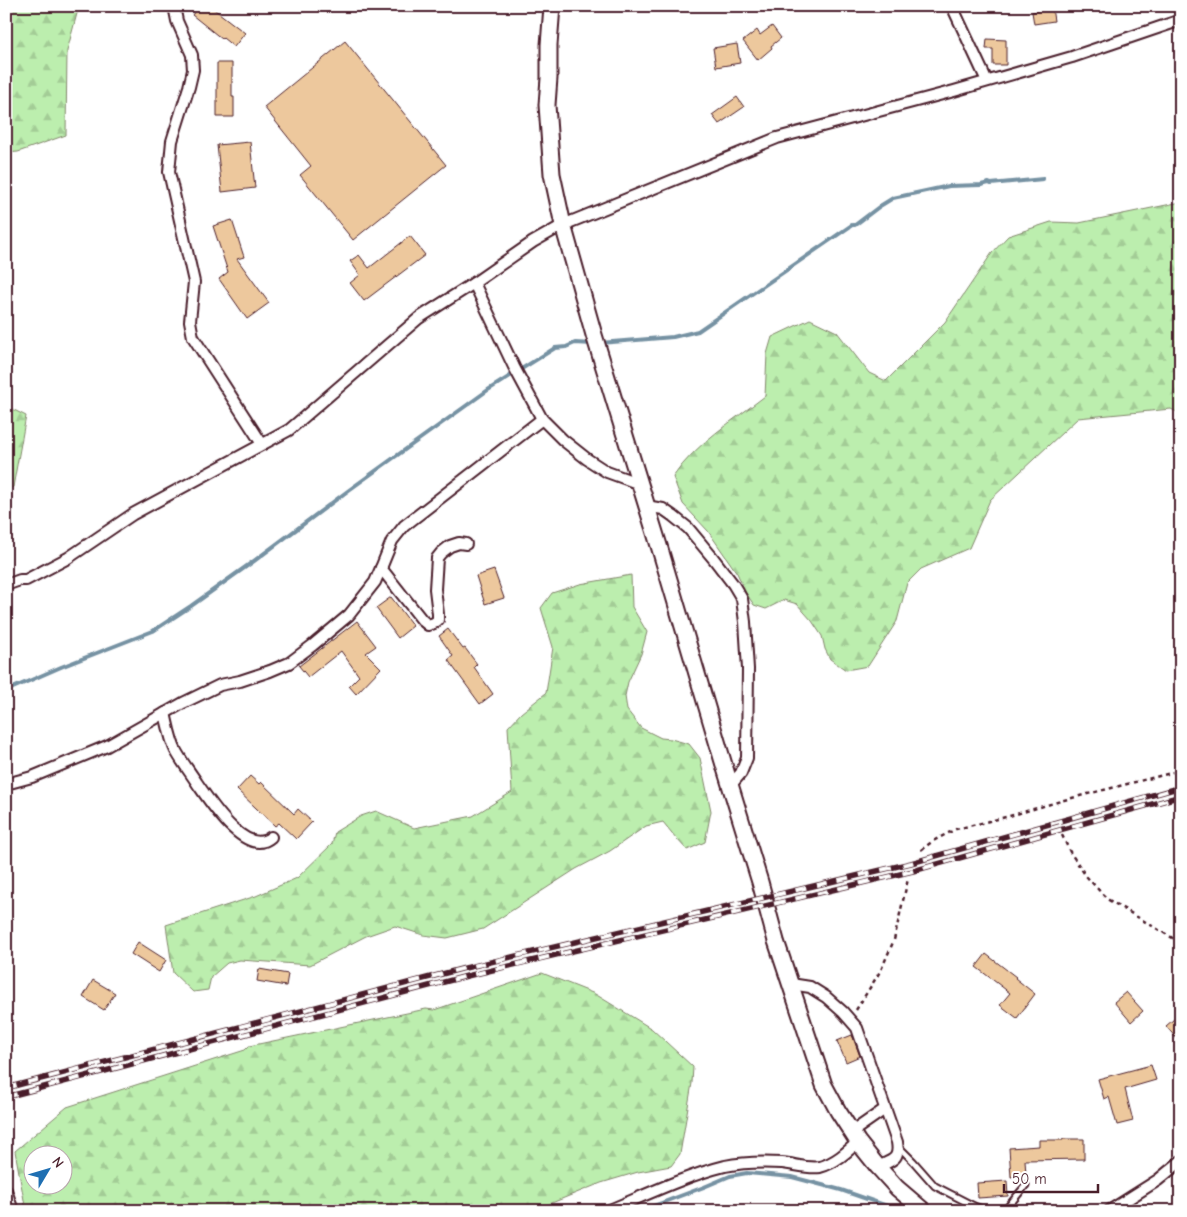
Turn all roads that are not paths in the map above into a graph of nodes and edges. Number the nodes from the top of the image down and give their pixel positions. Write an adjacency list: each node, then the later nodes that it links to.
1 (174, 6): 9 (street)
2 (552, 6): 6 (street)
3 (952, 6): 5 (street)
4 (1181, 20): 5 (street)
5 (987, 81): 6 (street)
6 (563, 226): 7 (street); 10 (street)
7 (474, 283): 8 (street); 9 (street)
8 (542, 419): 10 (street); 13 (street)
9 (262, 444): 14 (street)
10 (640, 484): 11 (street)
11 (646, 506): 17 (street); 17 (street)
12 (466, 544): 13 (street)
13 (382, 568): 15 (street)
14 (6, 585)
15 (165, 713): 16 (street); 18 (street)
16 (6, 784)
17 (730, 786): 19 (street)
18 (271, 837)
19 (791, 984): 20 (street); 21 (street)
20 (886, 1110): 21 (street); 22 (street)
21 (855, 1137): 24 (street); 28 (street)
22 (898, 1150): 24 (street); 30 (lane)
23 (1181, 1161): 32 (street)
24 (878, 1167): 29 (street)
25 (1026, 1186): 31 (lane)
26 (6, 1190): 27 (street)
27 (13, 1211)
28 (607, 1211)
29 (924, 1211)
30 (987, 1211)
31 (1003, 1211)
32 (1109, 1211)

